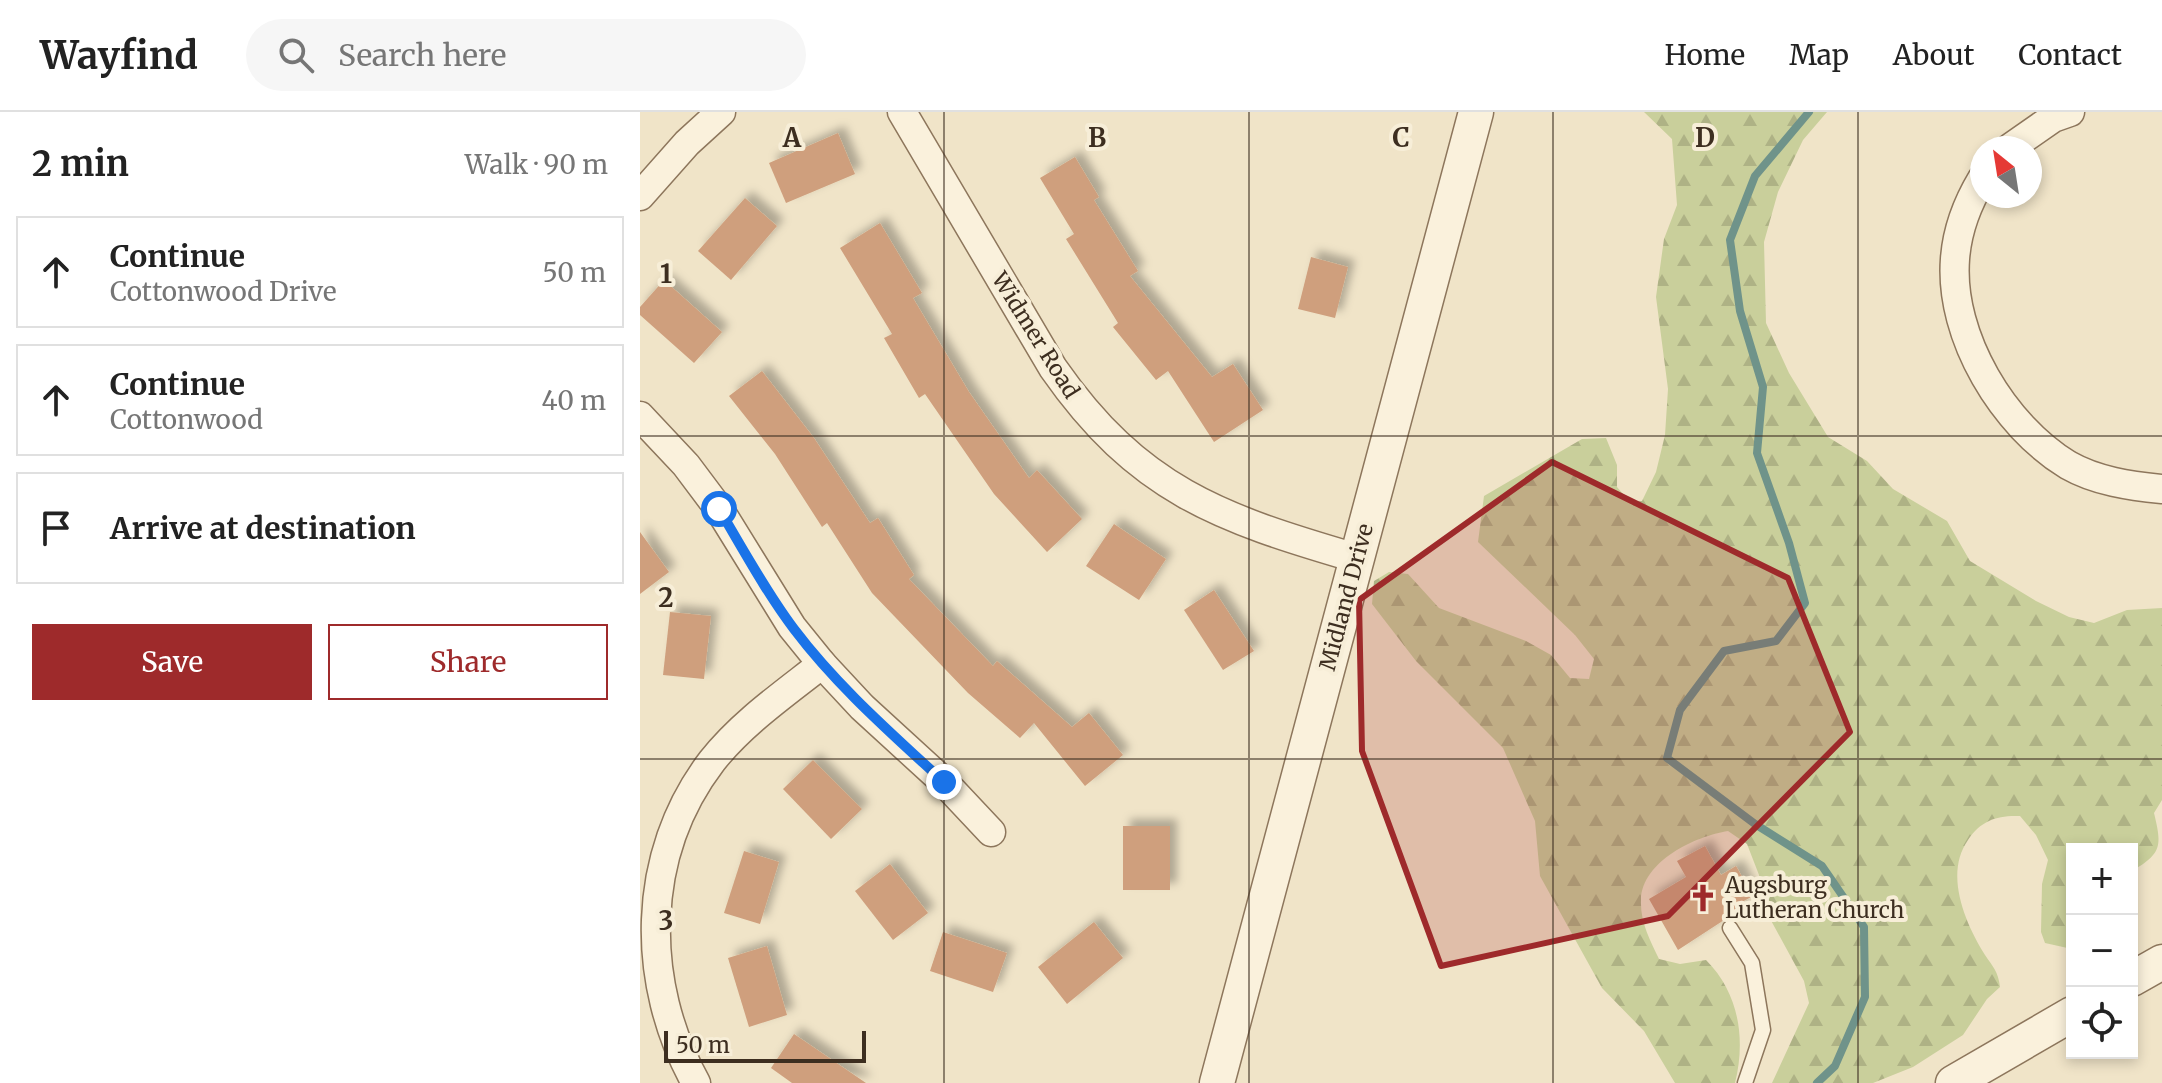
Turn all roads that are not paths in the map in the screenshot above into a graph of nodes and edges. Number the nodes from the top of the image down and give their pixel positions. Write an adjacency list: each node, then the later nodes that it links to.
1 (721, 112): 6 (street)
2 (902, 112): 10 (street, Widmer Road)
3 (1476, 112): 10 (street, Midland Drive)
4 (2070, 112): 5 (street)
5 (2027, 136)
6 (640, 196)
7 (1970, 203): 9 (street)
8 (640, 416): 11 (street)
9 (2162, 489)
10 (1356, 558): 18 (street, Midland Drive)
11 (822, 664): 12 (street); 17 (street)
12 (991, 832)
13 (1730, 928): 19 (lane)
14 (2162, 962): 15 (street)
15 (2138, 976)
16 (2066, 1017): 20 (street)
17 (696, 1083)
18 (1217, 1083)
19 (1745, 1083)
20 (1953, 1083)

